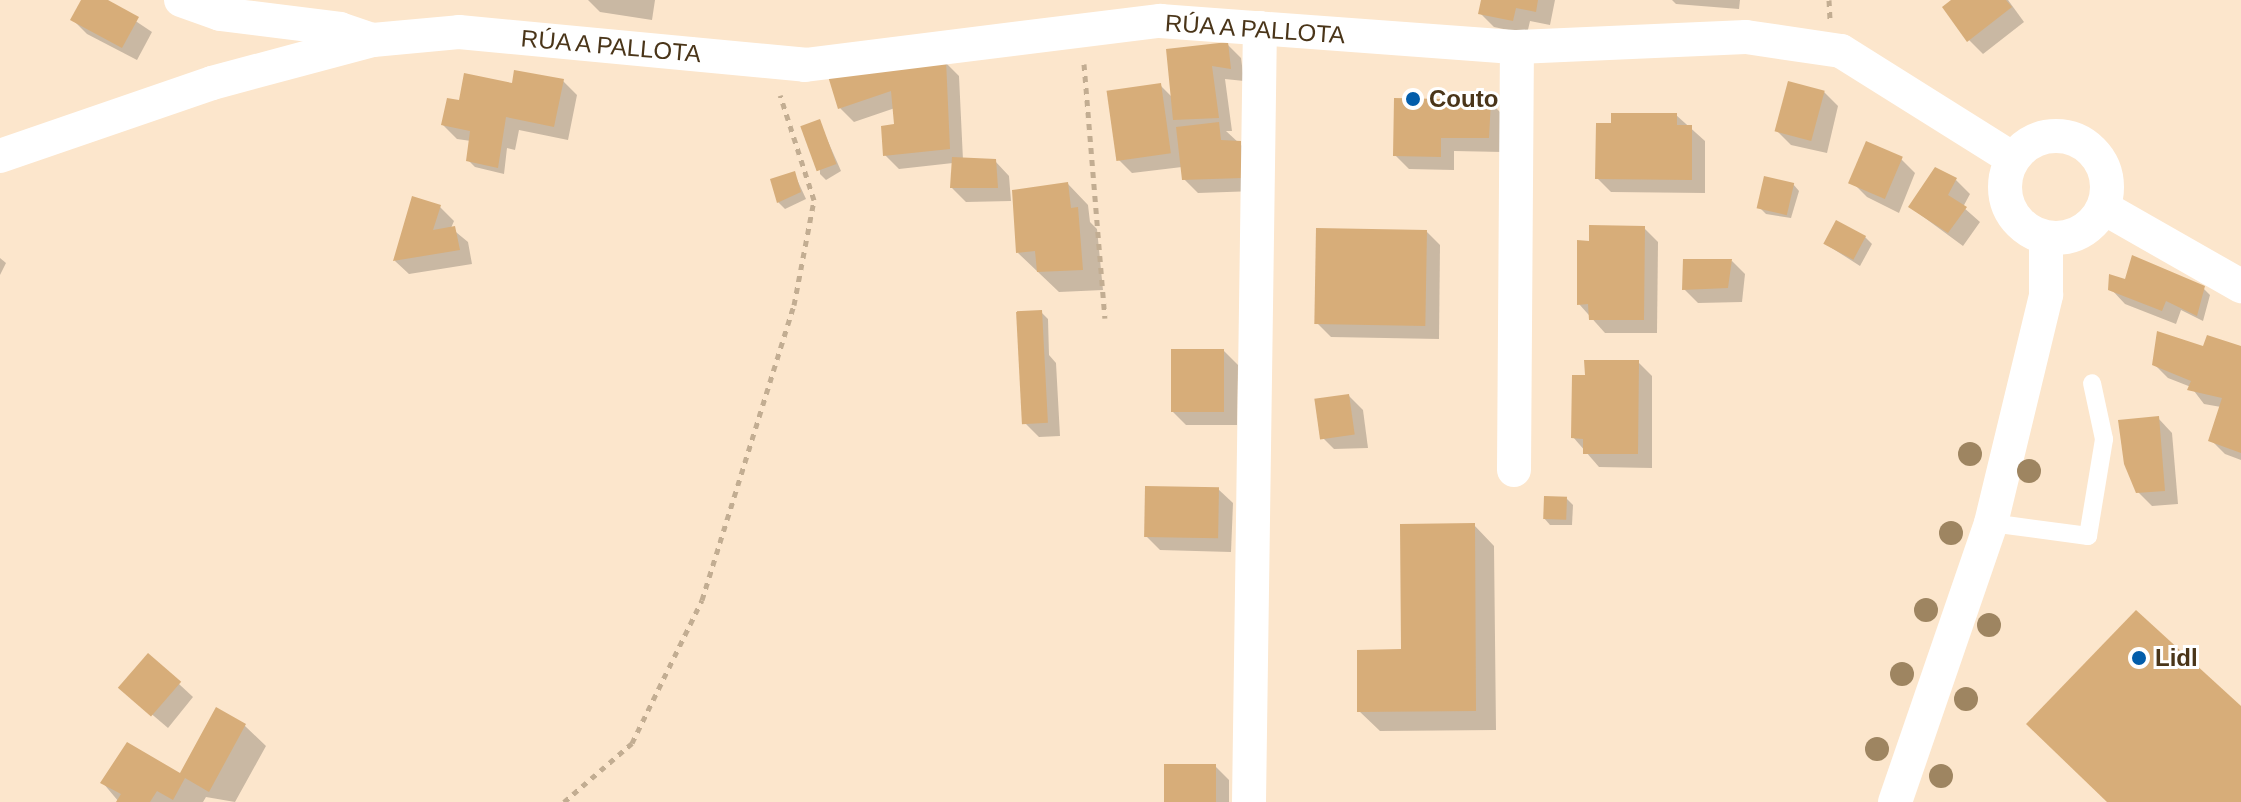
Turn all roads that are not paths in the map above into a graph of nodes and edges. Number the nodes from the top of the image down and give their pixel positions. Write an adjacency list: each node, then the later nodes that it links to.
1 (181, 0): 4 (street)
2 (1160, 10): 3 (street, RÚA A PALLOTA); 4 (street, RÚA A PALLOTA)
3 (1260, 28): 5 (street, RÚA A PALLOTA); 14 (street)
4 (373, 40): 6 (street)
5 (1517, 47): 7 (street, RÚA A PALLOTA); 12 (street)
6 (0, 156)
7 (2013, 159): 8 (street); 9 (street)
8 (2104, 208): 9 (street); 10 (street)
9 (2046, 238): 13 (street)
10 (2241, 286)
11 (2092, 383): 13 (lane)
12 (1514, 470)
13 (1991, 523): 15 (street)
14 (1249, 802)
15 (1895, 802)

